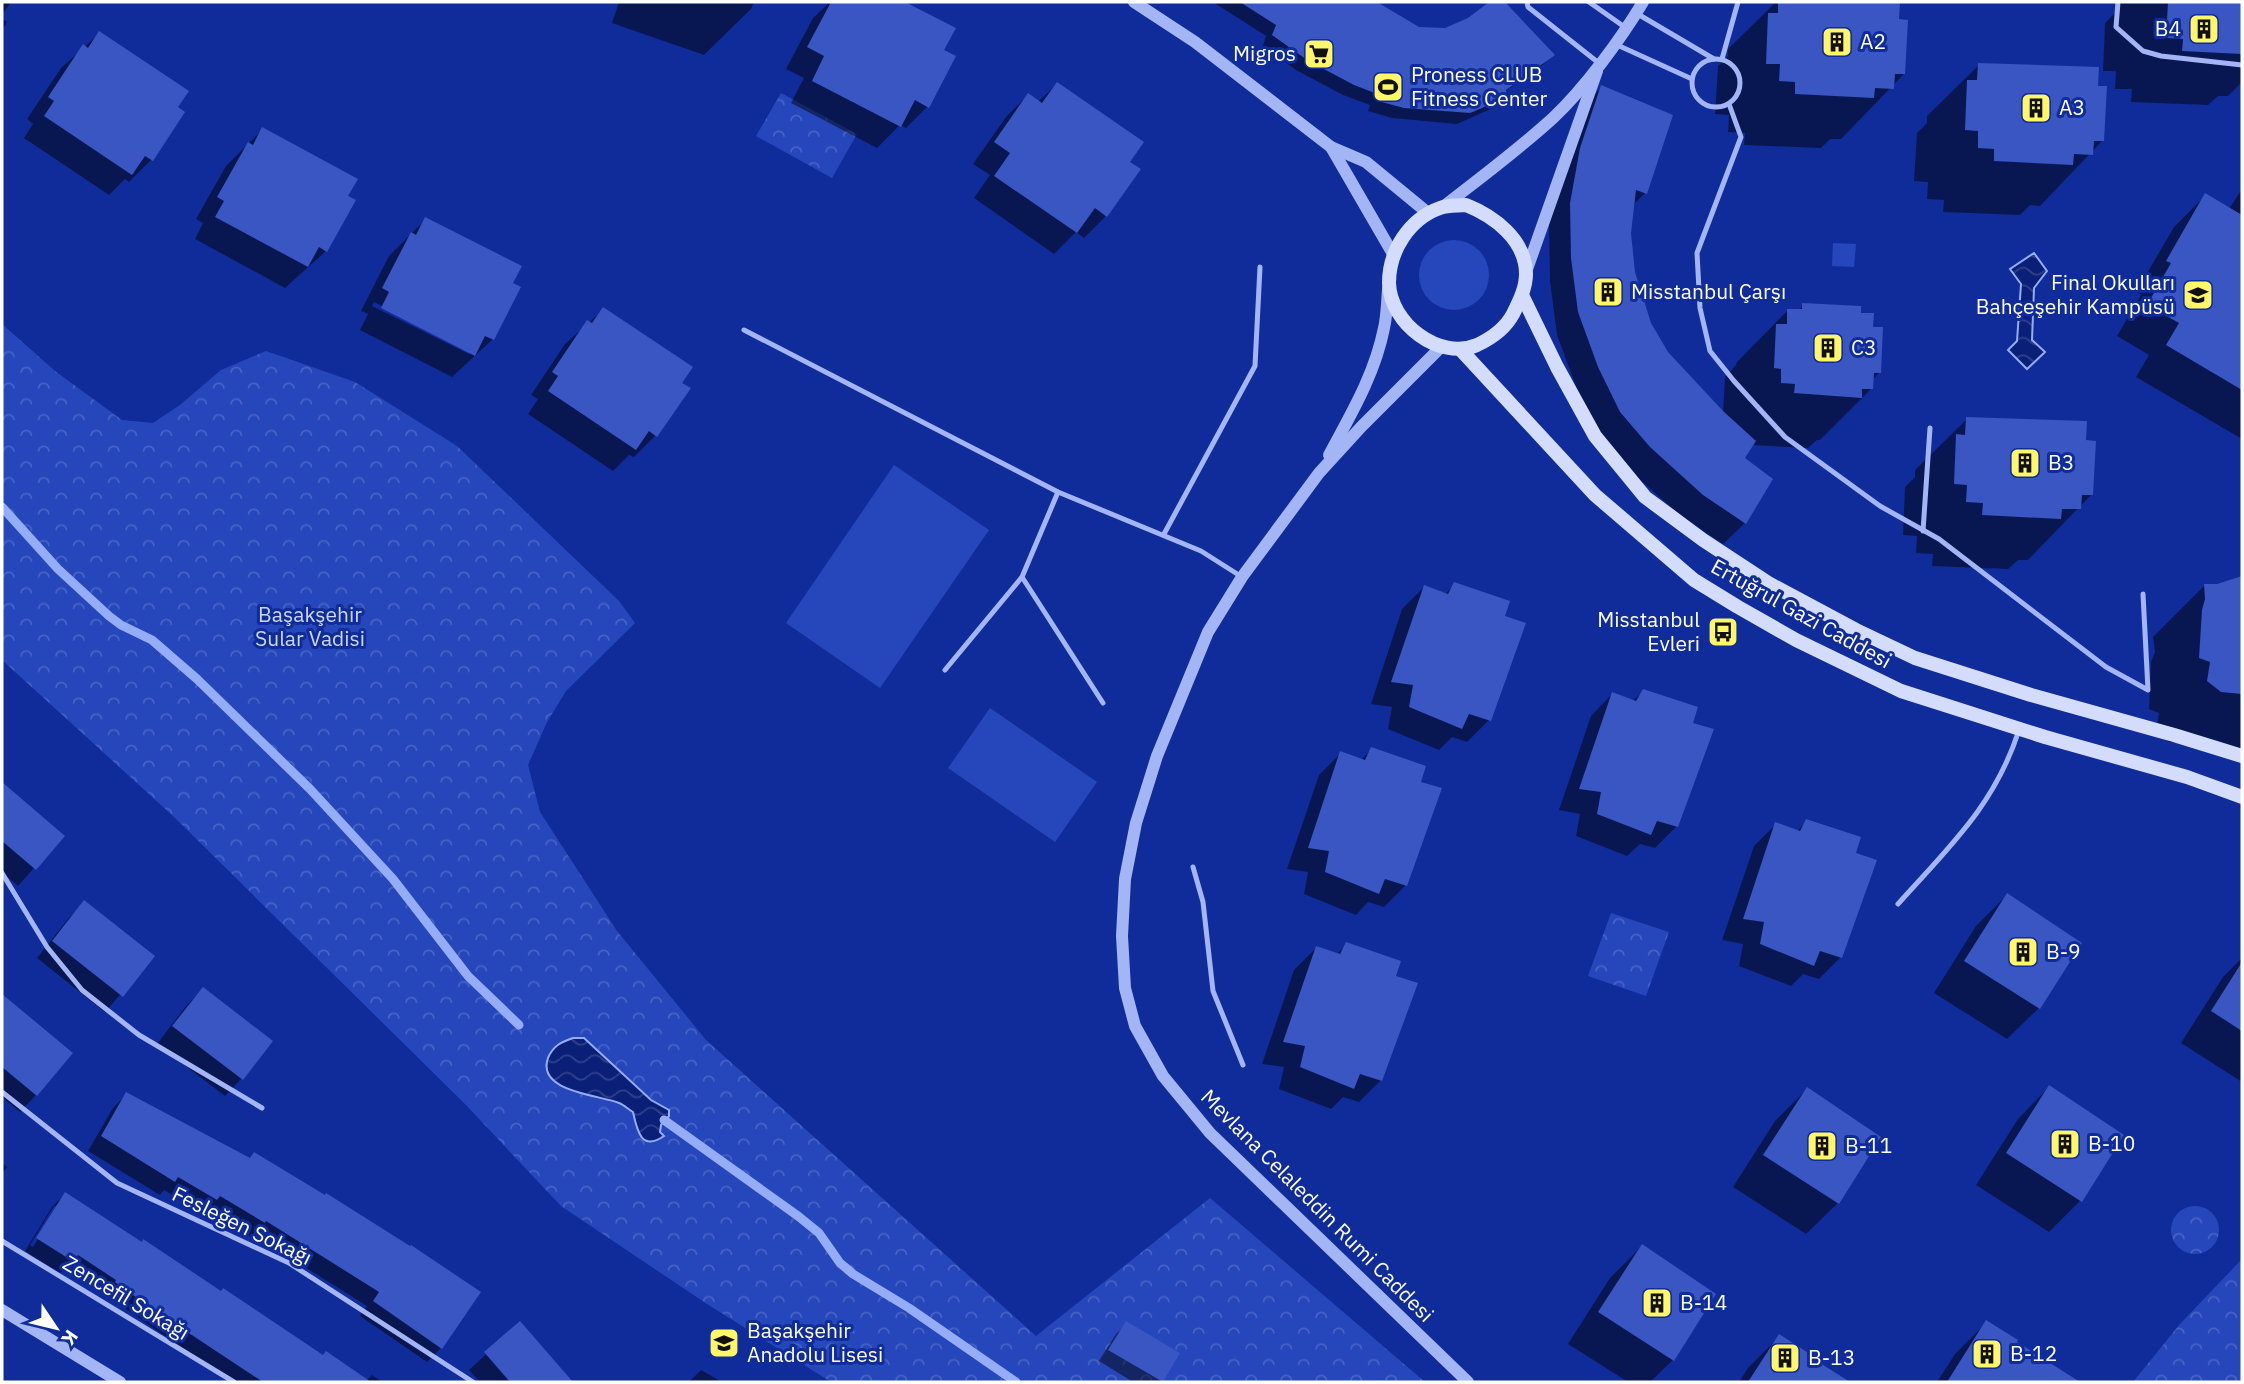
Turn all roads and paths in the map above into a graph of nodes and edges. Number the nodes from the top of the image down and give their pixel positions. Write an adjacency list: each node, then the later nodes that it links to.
1 (1134, 2): 15 (street)
2 (1527, 2): 11 (lane)
3 (1589, 2): 7 (lane)
4 (1738, 2): 10 (lane)
5 (2118, 2): 12 (lane)
6 (1639, 7): 7 (street); 9 (lane)
7 (1626, 28): 8 (street)
8 (1615, 44): 11 (street); 13 (lane)
9 (1714, 59): 10 (lane); 13 (lane)
10 (1723, 59): 14 (lane)
11 (1600, 64): 16 (street); 20 (street)
12 (2242, 65)
13 (1692, 79): 14 (lane)
14 (1729, 104): 29 (lane)
15 (1331, 147): 17 (street); 18 (street)
16 (1443, 207): 17 (main road); 20 (main road)
17 (1427, 213): 18 (main road)
18 (1393, 254): 21 (main road)
19 (1260, 267): 30 (lane)
20 (1526, 272): 22 (main road)
21 (1389, 285): 24 (main road); 27 (street, Mevlana Celaleddin Rumi Caddesi)
22 (1522, 295): 25 (main road); 37 (main road, Ertuğrul Gazi Caddesi)
23 (744, 330): 28 (lane)
24 (1441, 347): 25 (main road); 27 (street, Mevlana Celaleddin Rumi Caddesi)
25 (1460, 349): 36 (main road, Ertuğrul Gazi Caddesi)
26 (1930, 428): 29 (lane)
27 (1319, 473): 32 (street, Mevlana Celaleddin Rumi Caddesi)
28 (1058, 492): 30 (lane); 31 (lane)
29 (1923, 531): 33 (lane)
30 (1164, 534): 32 (lane)
31 (1022, 577): 34 (lane); 35 (lane)
32 (1242, 577): 50 (street, Mevlana Celaleddin Rumi Caddesi)
33 (2143, 594)
34 (945, 670)
35 (1103, 704)
36 (2019, 729): 38 (main road, Ertuğrul Gazi Caddesi); 41 (lane)
37 (2242, 757)
38 (2242, 797)
39 (1193, 867): 42 (lane)
40 (2, 873): 44 (lane)
41 (1898, 904)
42 (1243, 1065)
43 (2, 1092): 49 (lane, Fesleğen Sokağı)
44 (262, 1108)
45 (2, 1241): 48 (lane, Zencefil Sokağı)
46 (2, 1310): 47 (street)
47 (120, 1382)
48 (233, 1382)
49 (473, 1382)
50 (1468, 1382)

